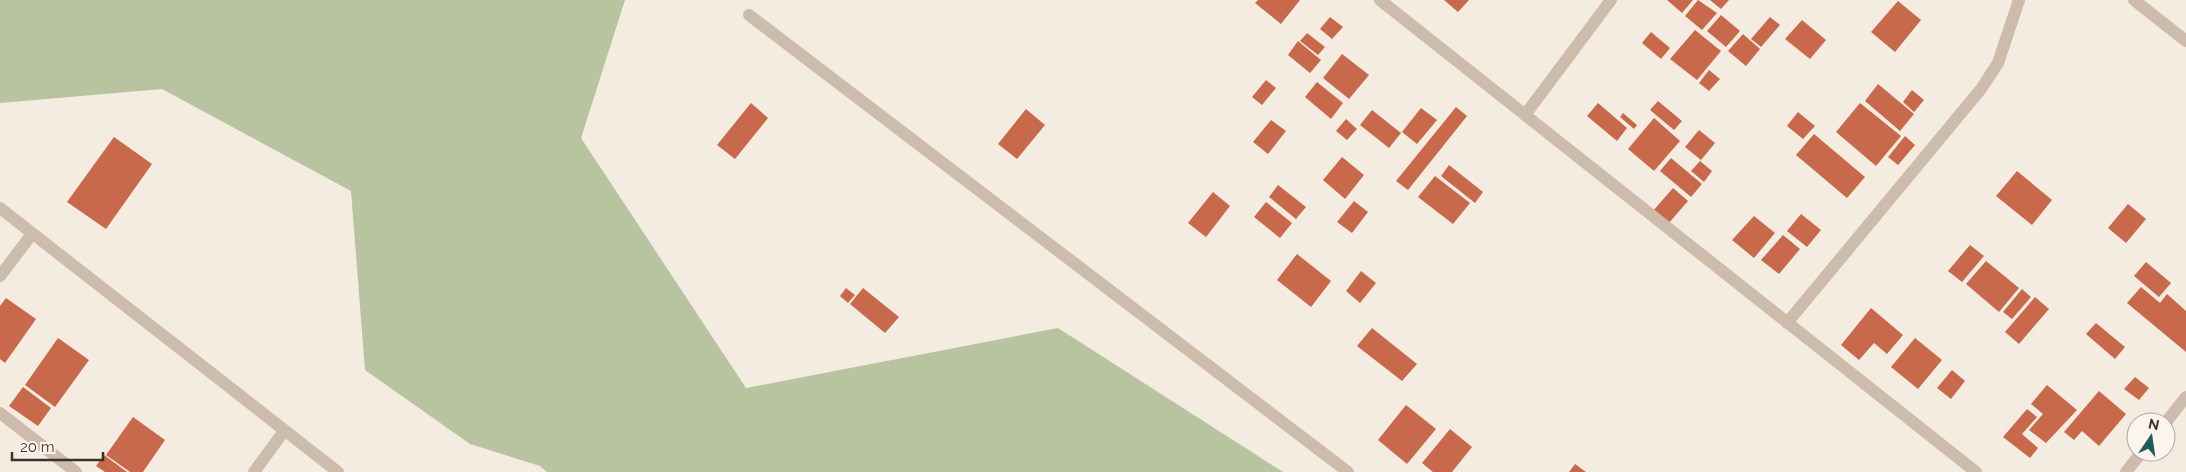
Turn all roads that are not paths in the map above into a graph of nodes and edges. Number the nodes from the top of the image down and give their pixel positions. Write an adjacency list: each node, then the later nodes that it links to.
1 (1380, 0): 7 (street)
2 (1611, 0): 7 (street)
3 (2019, 0): 11 (street)
4 (2134, 0): 6 (street)
5 (749, 15): 20 (street)
6 (2186, 41)
7 (1525, 115): 11 (street)
8 (0, 208): 9 (street)
9 (32, 234): 10 (street); 15 (street)
10 (0, 276)
11 (1787, 323): 21 (street)
12 (2186, 397): 13 (street)
13 (2174, 412)
14 (0, 413): 17 (street)
15 (284, 431): 18 (street); 19 (street)
16 (2134, 462): 22 (street)
17 (76, 472)
18 (254, 472)
19 (338, 472)
20 (1348, 472)
21 (1976, 472)
22 (2126, 472)

